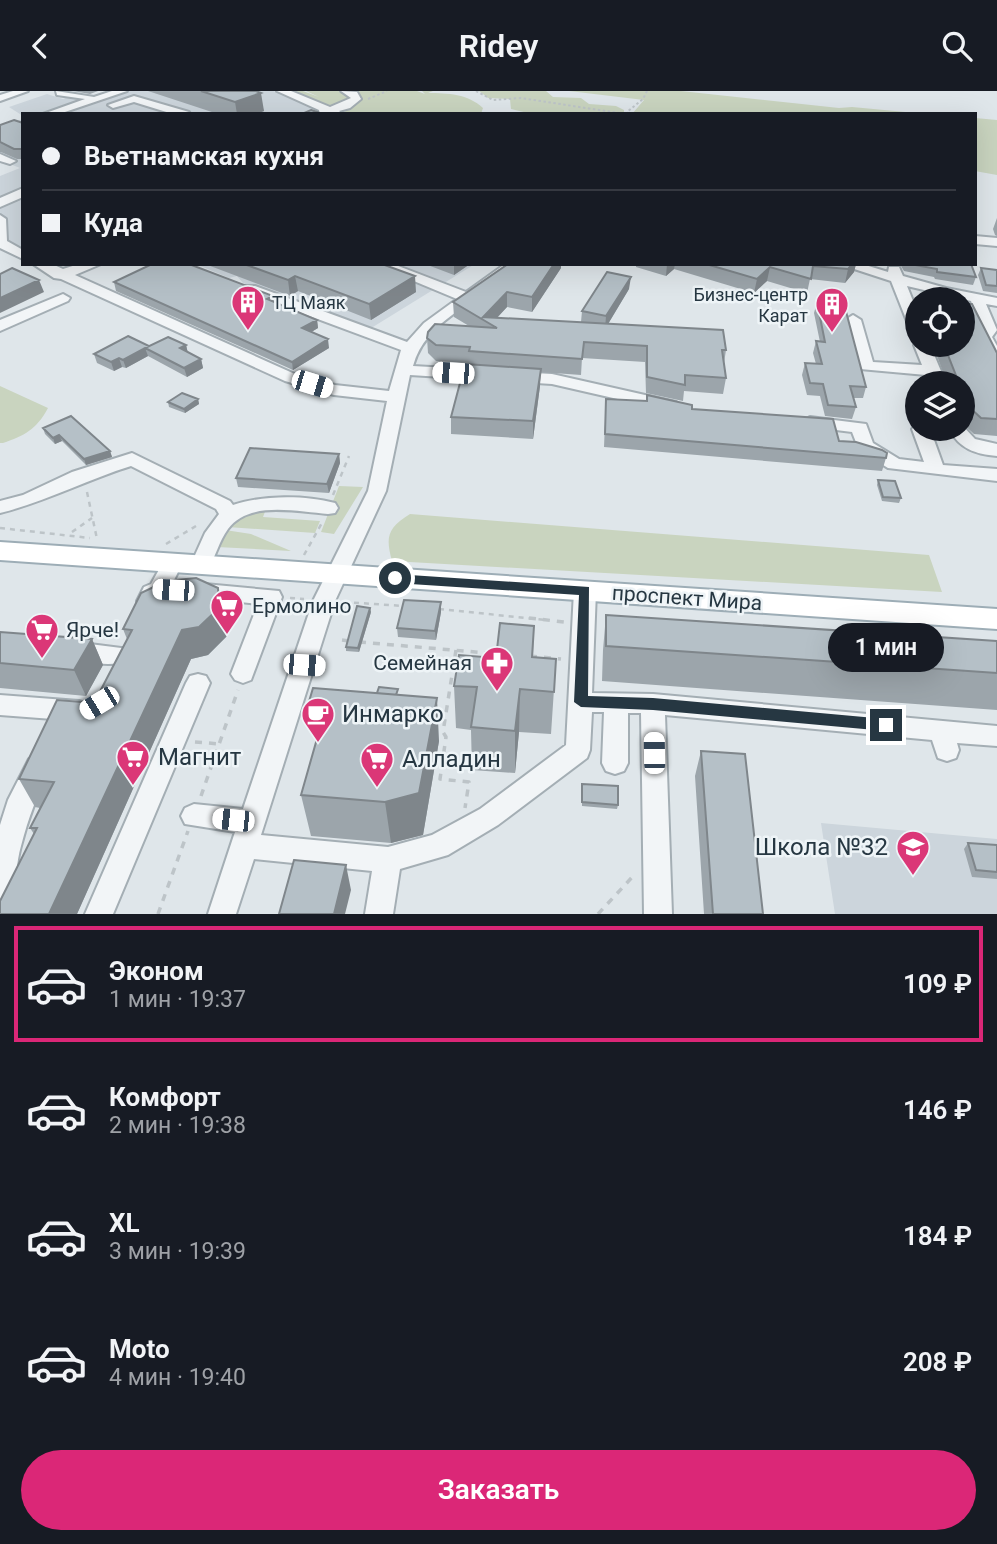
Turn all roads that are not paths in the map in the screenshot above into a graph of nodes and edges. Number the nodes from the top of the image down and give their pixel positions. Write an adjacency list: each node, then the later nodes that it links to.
1 (23, 91): 7 (street)
2 (63, 91): 6 (street)
3 (122, 91): 6 (street)
4 (282, 91): 11 (street)
5 (346, 91): 11 (street)
6 (97, 97): 8 (street); 9 (street)
7 (0, 98)
8 (116, 109): 10 (street)
9 (54, 112)
10 (178, 112)
11 (329, 112)
12 (21, 193): 13 (street)
13 (0, 203)
14 (0, 219): 17 (street)
15 (977, 240): 16 (street)
16 (997, 242)
17 (0, 243): 18 (street)
18 (21, 254)
19 (43, 266): 25 (street)
20 (88, 266): 25 (street)
21 (385, 266): 28 (lane)
22 (511, 266): 28 (street)
23 (858, 266): 24 (street)
24 (895, 272): 29 (street); 30 (street)
25 (59, 275): 38 (street)
26 (231, 282): 34 (street)
27 (63, 297): 33 (street)
28 (465, 297): 34 (street)
29 (905, 299)
30 (977, 299): 31 (street); 35 (street)
31 (997, 302)
32 (853, 320): 37 (street)
33 (0, 326)
34 (410, 348): 36 (street)
35 (997, 360)
36 (403, 370): 38 (street); 39 (street)
37 (905, 372)
38 (396, 397): 52 (street)
39 (687, 410)
40 (796, 417): 44 (street)
41 (925, 441): 44 (street)
42 (965, 441): 43 (street)
43 (997, 450)
44 (936, 470): 45 (street)
45 (997, 475)
46 (0, 507): 48 (street)
47 (328, 508): 48 (street)
48 (229, 514): 51 (street)
49 (0, 551): 50 (main road, проспект Мира)
50 (167, 554): 51 (main road, проспект Мира); 53 (street)
51 (201, 564): 52 (main road, проспект Мира)
52 (336, 574): 54 (main road, проспект Мира); 70 (street)
53 (159, 589): 57 (street); 58 (street)
54 (585, 591): 55 (main road, проспект Мира); 61 (street)
55 (997, 619)
56 (54, 650): 57 (street)
57 (121, 655): 59 (street)
58 (243, 674)
59 (110, 679)
60 (198, 683): 73 (street)
61 (581, 702): 63 (street); 71 (street)
62 (99, 703): 66 (street)
63 (615, 704): 64 (street); 68 (street)
64 (653, 704): 67 (street); 76 (street)
65 (0, 705): 66 (street)
66 (58, 726): 72 (street)
67 (997, 736)
68 (615, 763)
69 (194, 816): 70 (street)
70 (248, 834): 71 (street); 74 (street)
71 (388, 860): 75 (street)
72 (0, 886)
73 (99, 914)
74 (222, 914)
75 (379, 914)
76 (658, 914)

